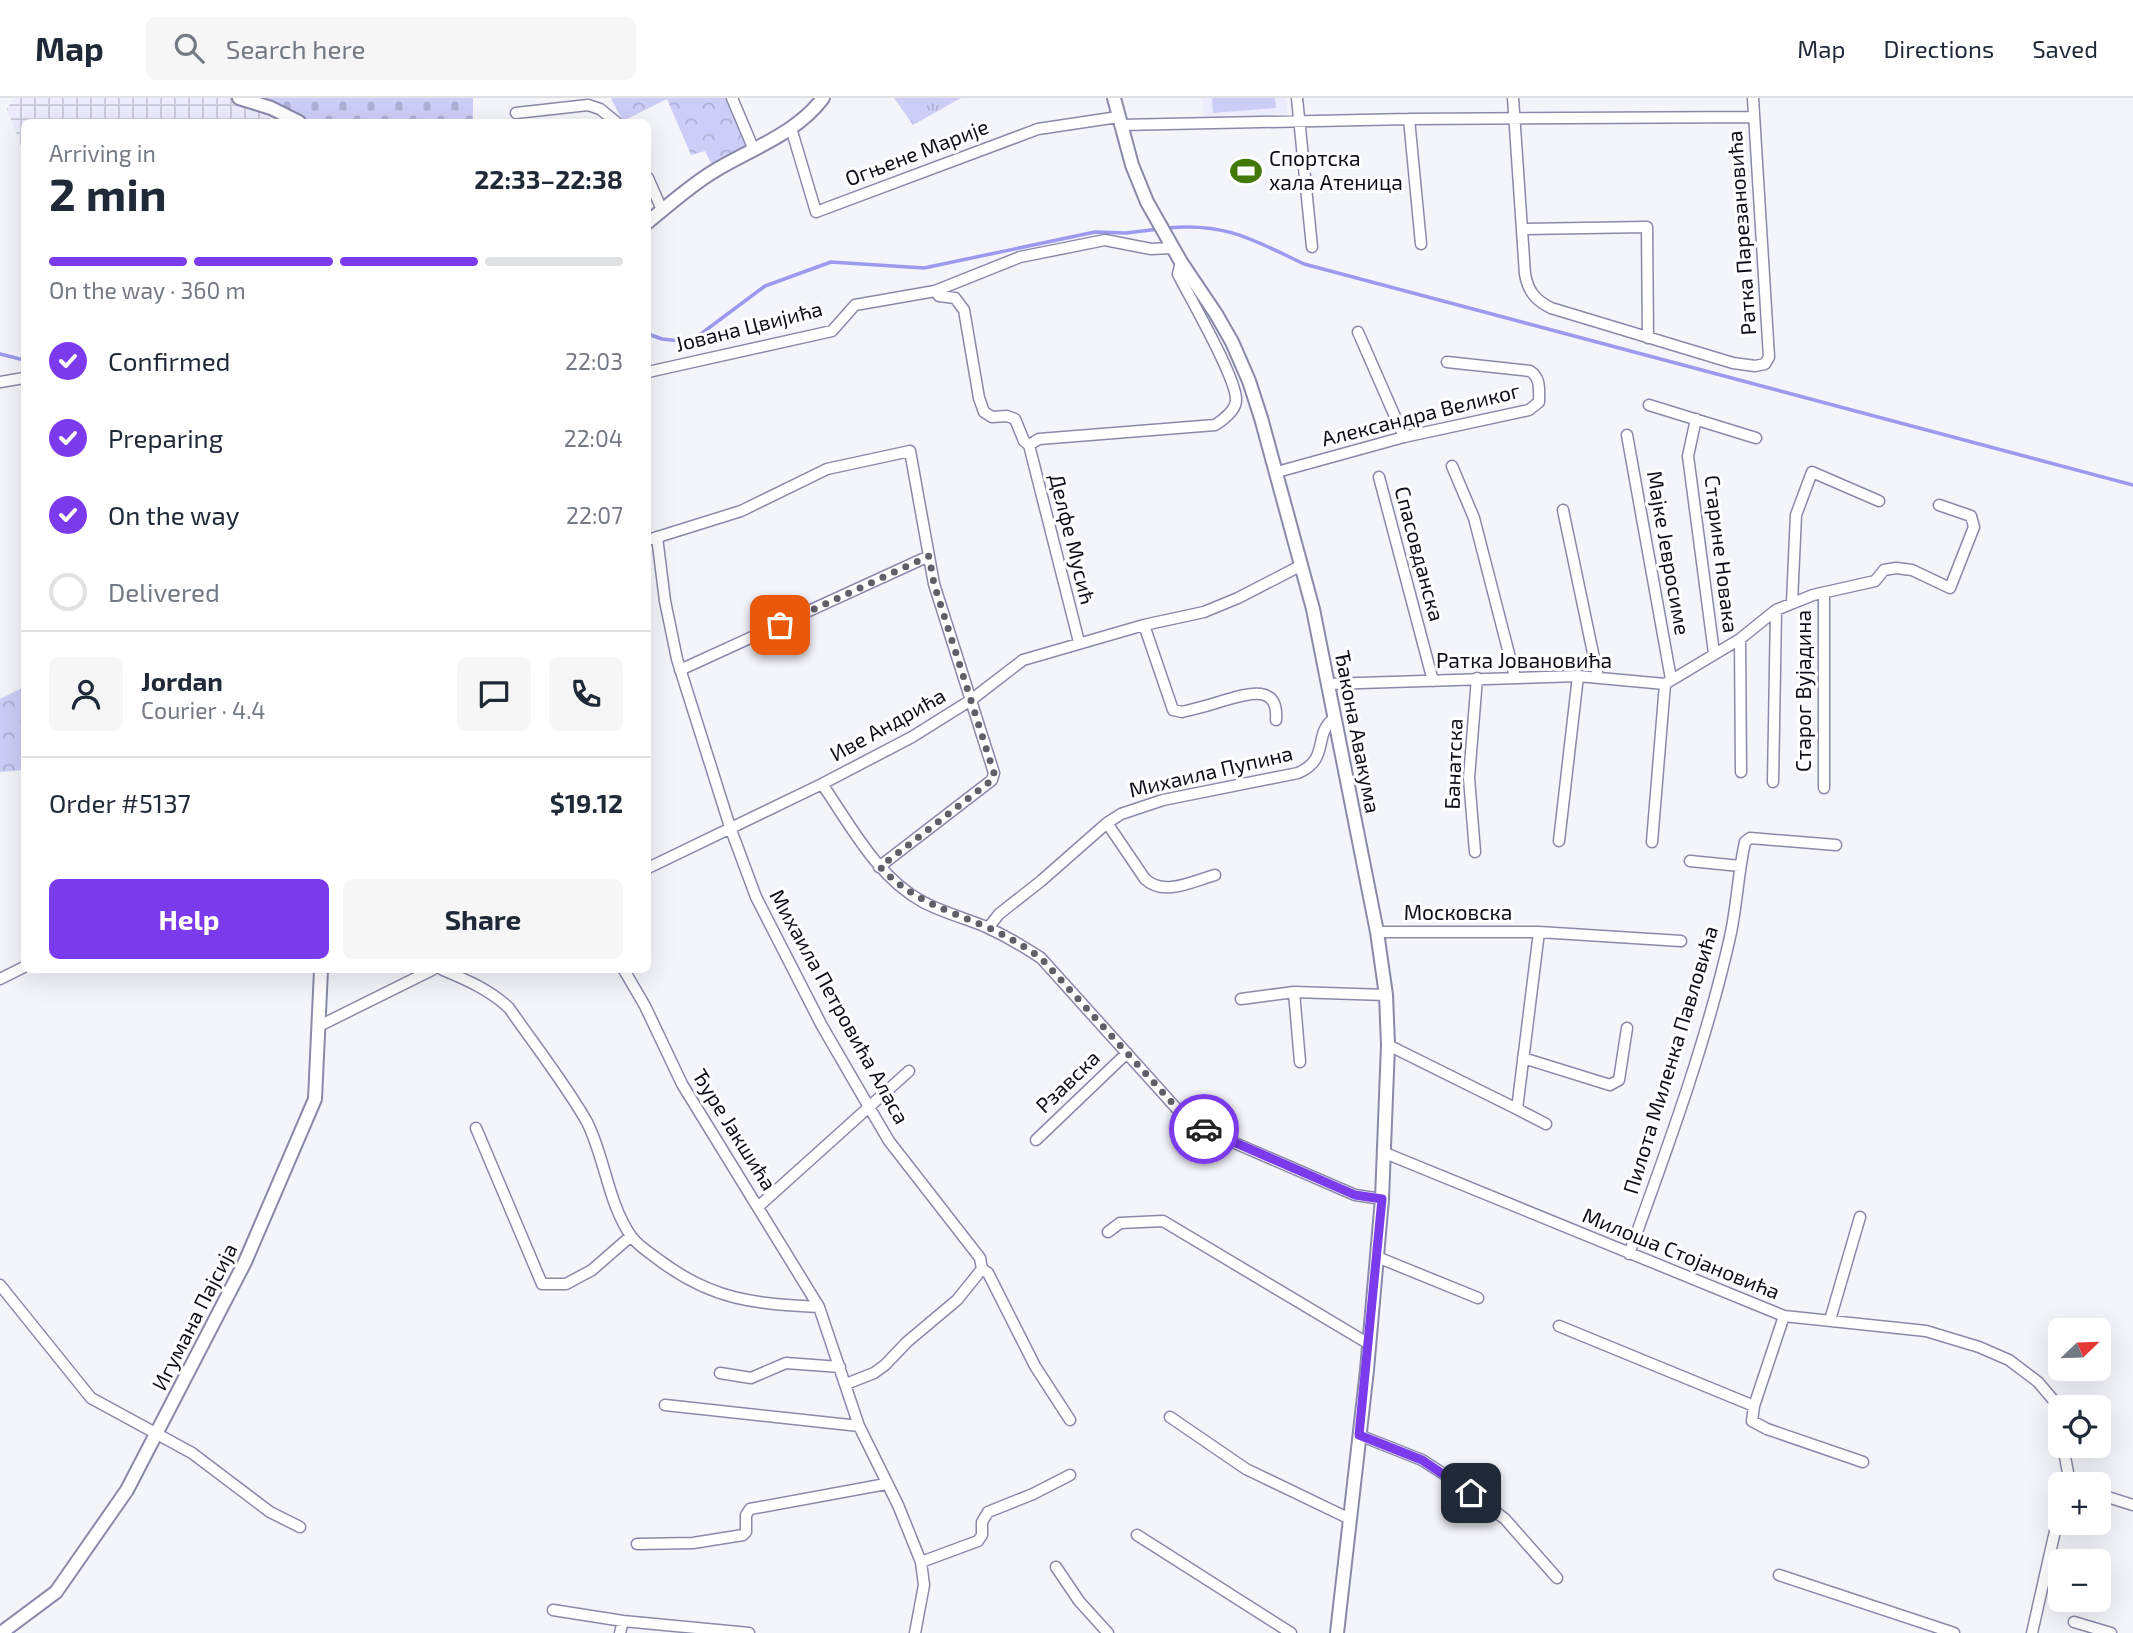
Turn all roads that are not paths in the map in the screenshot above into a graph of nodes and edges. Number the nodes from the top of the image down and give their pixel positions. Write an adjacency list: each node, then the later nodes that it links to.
1 (239, 98): 11 (main road)
2 (732, 98): 19 (street)
3 (823, 98): 18 (main road)
4 (1114, 98): 16 (main road, Ђакона Авакума)
5 (1297, 98): 17 (street)
6 (1513, 98): 15 (street)
7 (1753, 98): 10 (street, Ратка Парезановића)
8 (554, 109): 9 (street); 12 (street); 13 (street)
9 (516, 113)
10 (1754, 117): 15 (street); 30 (street, Ратка Парезановића)
11 (293, 119)
12 (556, 119)
13 (612, 119)
14 (1409, 119): 15 (street); 17 (street); 24 (street)
15 (1514, 119): 23 (street)
16 (1119, 121): 17 (street); 18 (street, Огњене Марије); 25 (main road, Ђакона Авакума)
17 (1299, 122): 26 (street)
18 (791, 128): 19 (main road)
19 (754, 150): 21 (main road)
20 (651, 185): 21 (street)
21 (662, 210): 22 (main road)
22 (651, 219)
23 (1522, 229): 30 (street); 30 (street)
24 (1421, 244)
25 (1171, 246): 27 (main road, Ђакона Авакума); 28 (street, Јована Цвијића)
26 (1312, 247)
27 (1181, 262): 40 (street); 42 (main road, Ђакона Авакума)
28 (935, 292): 32 (street, Јована Цвијића); 40 (street)
29 (1358, 332): 38 (street)
30 (1648, 338)
31 (1447, 362): 38 (street, Александра Великог)
32 (651, 371)
33 (21, 378): 34 (street)
34 (0, 382)
35 (1649, 405): 36 (street)
36 (1696, 419): 39 (street); 56 (street, Старине Новака)
37 (1627, 435): 63 (street, Мајке Јевросиме)
38 (1404, 437): 42 (street, Александра Великог)
39 (1756, 438)
40 (1029, 445): 55 (street, Делфе Мусић)
41 (1451, 466): 59 (street)
42 (1277, 472): 49 (main road, Ђакона Авакума)
43 (1379, 477): 62 (street, Спасовданска)
44 (1879, 501): 51 (street)
45 (1939, 505): 50 (street)
46 (1563, 510): 60 (street)
47 (652, 539): 48 (street); 57 (street, Михаила Петровића Аласа)
48 (929, 556): 57 (street); 65 (street)
49 (1302, 565): 53 (street, Иве Андрића); 64 (main road, Ђакона Авакума)
50 (1824, 593): 51 (street); 71 (street, Старог Вујадина)
51 (1792, 602): 52 (street)
52 (1776, 610): 54 (street); 69 (street)
53 (1144, 625): 55 (street, Иве Андрића); 67 (street)
54 (1740, 639): 56 (street); 68 (street, Старине Новака)
55 (1079, 642): 65 (street, Иве Андрића)
56 (1714, 653): 63 (street)
57 (680, 670): 73 (street, Михаила Петровића Аласа)
58 (1578, 676): 59 (street, Ратка Јовановића); 60 (street, Ратка Јовановића); 74 (street)
59 (1515, 677): 61 (street, Ратка Јовановића)
60 (1598, 677): 63 (street, Ратка Јовановића)
61 (1477, 678): 62 (street, Ратка Јовановића); 77 (street, Банатска)
62 (1433, 681): 64 (street, Ратка Јовановића)
63 (1668, 681): 75 (street, Мајке Јевросиме)
64 (1328, 684): 66 (main road, Ђакона Авакума)
65 (971, 701): 70 (street, Иве Андрића); 81 (street)
66 (1335, 718): 72 (street, Михаила Пупина); 84 (main road, Ђакона Авакума)
67 (1276, 720)
68 (1741, 772)
69 (1773, 782)
70 (822, 784): 73 (street, Иве Андрића); 81 (street)
71 (1824, 788)
72 (1107, 822): 82 (street); 83 (street, Михаила Пупина)
73 (730, 827): 79 (street, Иве Андрића); 103 (street, Михаила Петровића Аласа)
74 (1559, 841)
75 (1652, 842)
76 (1836, 845): 80 (street, Пилота Миленка Павловића)
77 (1475, 852)
78 (1690, 861): 80 (street)
79 (651, 866)
80 (1740, 866): 114 (street, Пилота Миленка Павловића)
81 (880, 867): 83 (street)
82 (1215, 874)
83 (988, 928): 99 (street)
84 (1377, 932): 85 (street, Московска); 94 (main road, Ђакона Авакума)
85 (1539, 932): 86 (street, Московска); 100 (street)
86 (1681, 941)
87 (21, 968): 92 (street)
88 (321, 973): 96 (main road, Игумана Пајсија)
89 (425, 973): 96 (street)
90 (450, 973): 113 (street)
91 (626, 973): 110 (street, Ђуре Јакшића)
92 (0, 979)
93 (1294, 992): 94 (street); 95 (street); 101 (street)
94 (1386, 995): 98 (main road, Ђакона Авакума)
95 (1241, 999)
96 (319, 1026): 133 (main road, Игумана Пајсија)
97 (1628, 1028): 100 (street)
98 (1388, 1045): 104 (street); 108 (main road, Ђакона Авакума)
99 (1127, 1053): 107 (street, Рзавска); 109 (street)
100 (1523, 1058): 104 (street)
101 (1300, 1062)
102 (909, 1071): 103 (street)
103 (869, 1107): 110 (street); 116 (street, Михаила Петровића Аласа)
104 (1517, 1109): 105 (street)
105 (1546, 1124)
106 (476, 1128): 113 (street)
107 (1036, 1140)
108 (1385, 1153): 109 (main road, Ђакона Авакума); 114 (street, Милоша Стојановића)
109 (1382, 1199): 115 (main road, Ђакона Авакума)
110 (758, 1206): 119 (street, Ђуре Јакшића)
111 (1860, 1217): 121 (street)
112 (1108, 1232): 123 (street)
113 (631, 1236): 119 (street)
114 (1629, 1254): 120 (street, Милоша Стојановића)
115 (1377, 1257): 118 (street); 123 (main road, Ђакона Авакума)
116 (982, 1269): 126 (street); 131 (street, Михаила Петровића Аласа)
117 (0, 1285): 133 (street)
118 (1478, 1298)
119 (819, 1307): 124 (street, Ђуре Јакшића)
120 (1784, 1317): 121 (street, Милоша Стојановића); 129 (street)
121 (1830, 1320): 127 (street, Милоша Стојановића)
122 (1559, 1326): 129 (street)
123 (1369, 1344): 134 (main road, Ђакона Авакума)
124 (840, 1367): 125 (street); 126 (street, Ђуре Јакшића)
125 (720, 1374)
126 (846, 1384): 132 (street, Ђуре Јакшића)
127 (2049, 1395)
128 (665, 1405): 132 (street)
129 (1754, 1406): 135 (street)
130 (1170, 1417): 140 (street)
131 (1070, 1420)
132 (859, 1426): 137 (street, Ђуре Јакшића)
133 (158, 1434): 141 (street); 152 (main road, Игумана Пајсија)
134 (1359, 1435): 140 (main road, Ђакона Авакума); 148 (street)
135 (1863, 1462)
136 (1070, 1475): 145 (street)
137 (886, 1484): 144 (street); 145 (street, Ђуре Јакшића)
138 (2111, 1498): 139 (street)
139 (2133, 1504)
140 (1350, 1518): 158 (main road, Ђакона Авакума)
141 (300, 1527)
142 (1137, 1535): 157 (street)
143 (2054, 1535): 160 (street)
144 (637, 1544)
145 (922, 1562): 155 (street)
146 (1056, 1567): 156 (street)
147 (1779, 1575): 159 (street)
148 (1557, 1578)
149 (554, 1609): 150 (street)
150 (623, 1621): 153 (street); 154 (street)
151 (2074, 1622): 161 (street)
152 (1, 1633)
153 (620, 1633)
154 (749, 1633)
155 (915, 1633)
156 (1108, 1633)
157 (1291, 1633)
158 (1337, 1633)
159 (1954, 1633)
160 (2032, 1633)
161 (2111, 1633)

